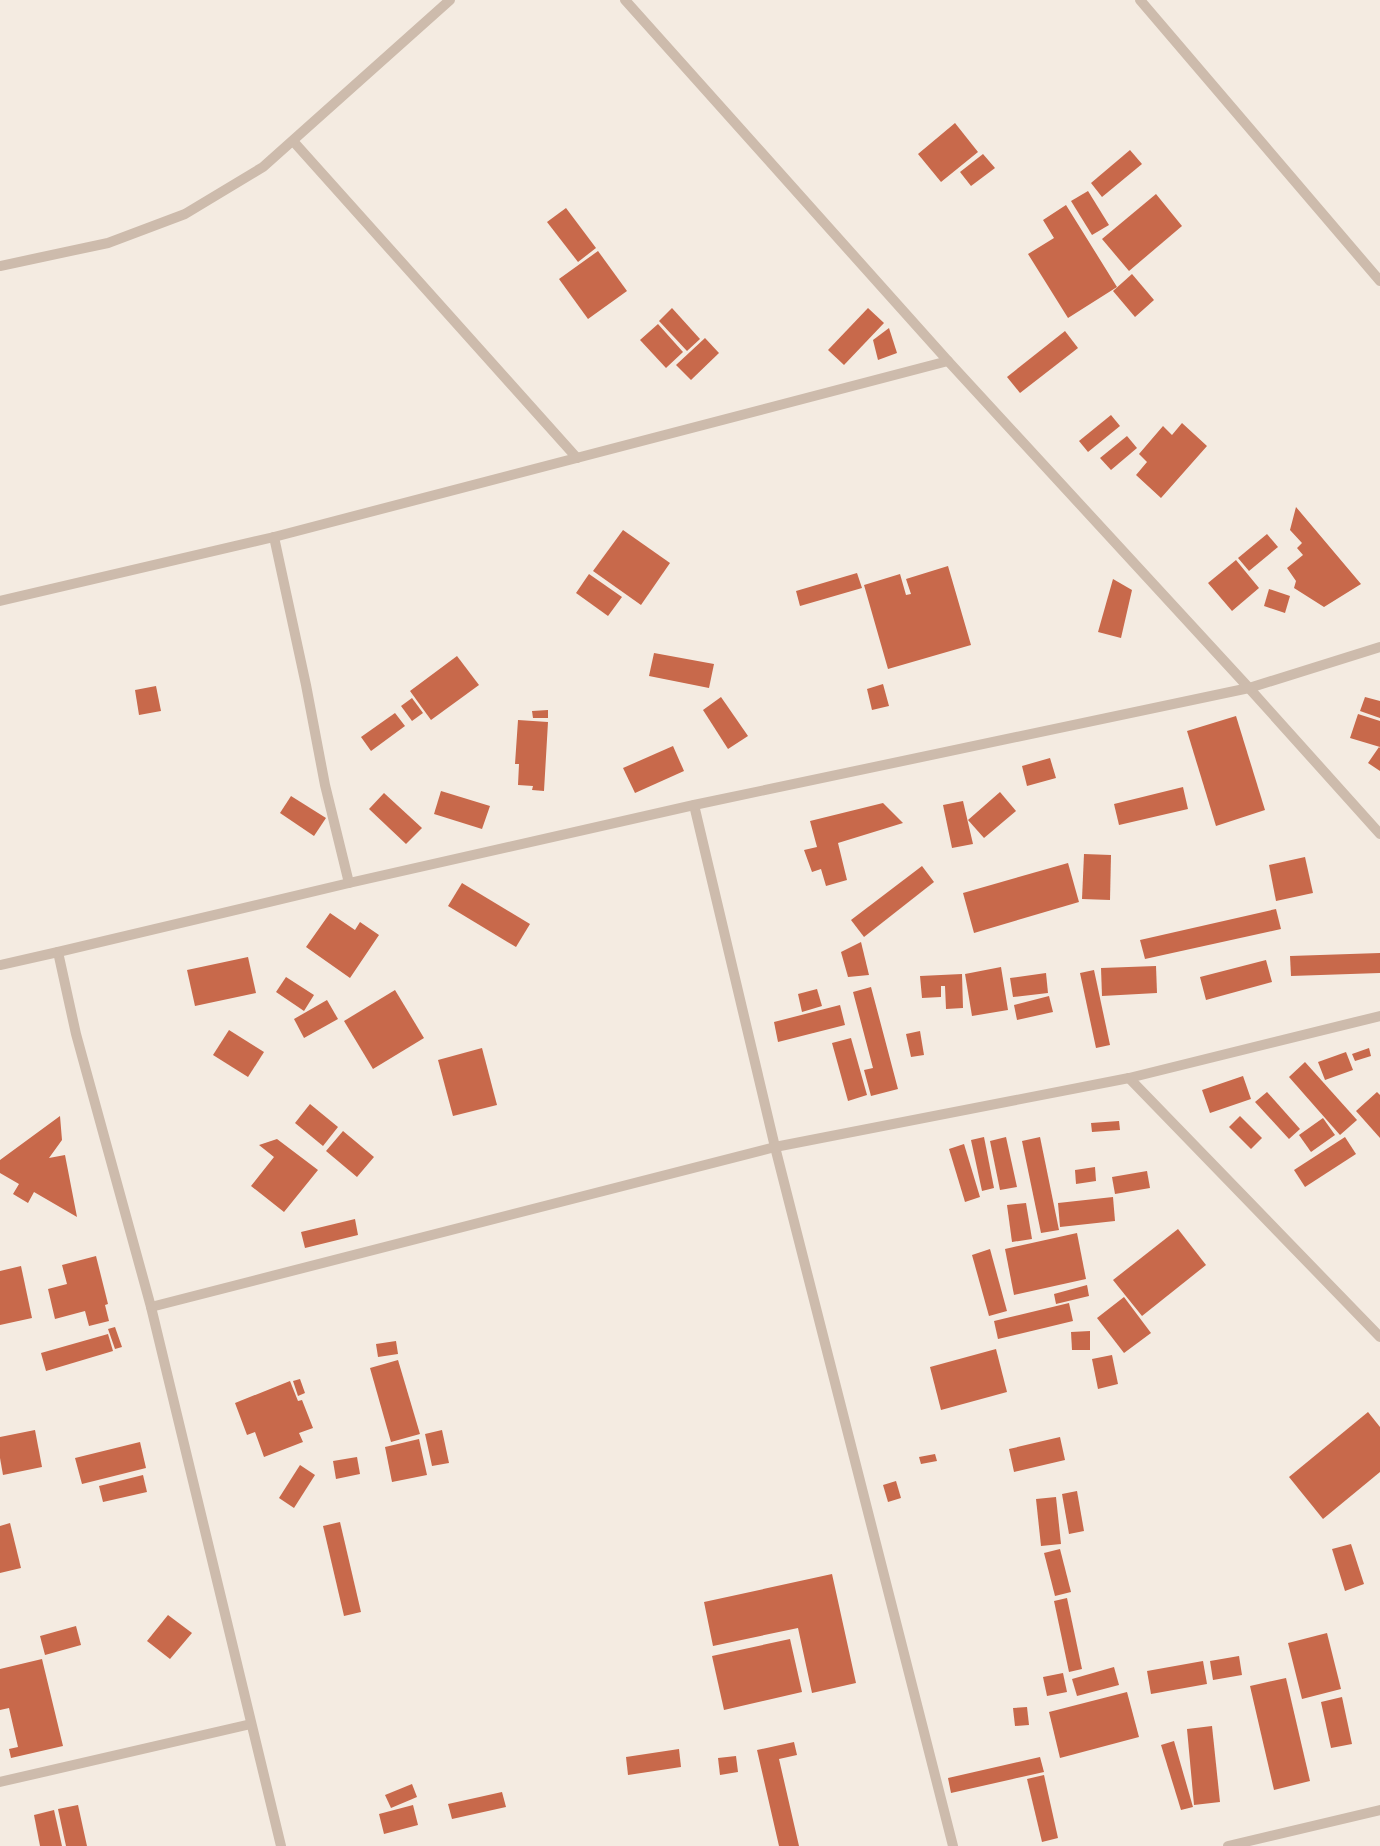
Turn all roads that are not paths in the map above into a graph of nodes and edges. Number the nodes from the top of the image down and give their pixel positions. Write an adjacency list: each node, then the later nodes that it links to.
1 (450, 0): 4 (street)
2 (625, 0): 7 (street)
3 (1140, 0): 6 (street)
4 (293, 141): 5 (street); 8 (street)
5 (0, 266)
6 (1380, 281)
7 (948, 361): 8 (street); 12 (street)
8 (577, 458): 9 (street)
9 (274, 537): 10 (street); 15 (street)
10 (0, 601)
11 (1380, 647): 12 (street)
12 (1249, 688): 13 (street); 14 (street)
13 (694, 805): 15 (street); 20 (street)
14 (1380, 834)
15 (350, 883): 16 (street)
16 (58, 952): 17 (street); 21 (street)
17 (0, 965)
18 (1380, 1016): 19 (street)
19 (1130, 1078): 20 (street); 22 (street)
20 (775, 1147): 21 (street); 27 (street)
21 (151, 1307): 23 (street)
22 (1380, 1337)
23 (251, 1724): 24 (street); 26 (street)
24 (0, 1782)
25 (1380, 1810): 28 (street)
26 (280, 1846)
27 (953, 1846)
28 (1228, 1846)

